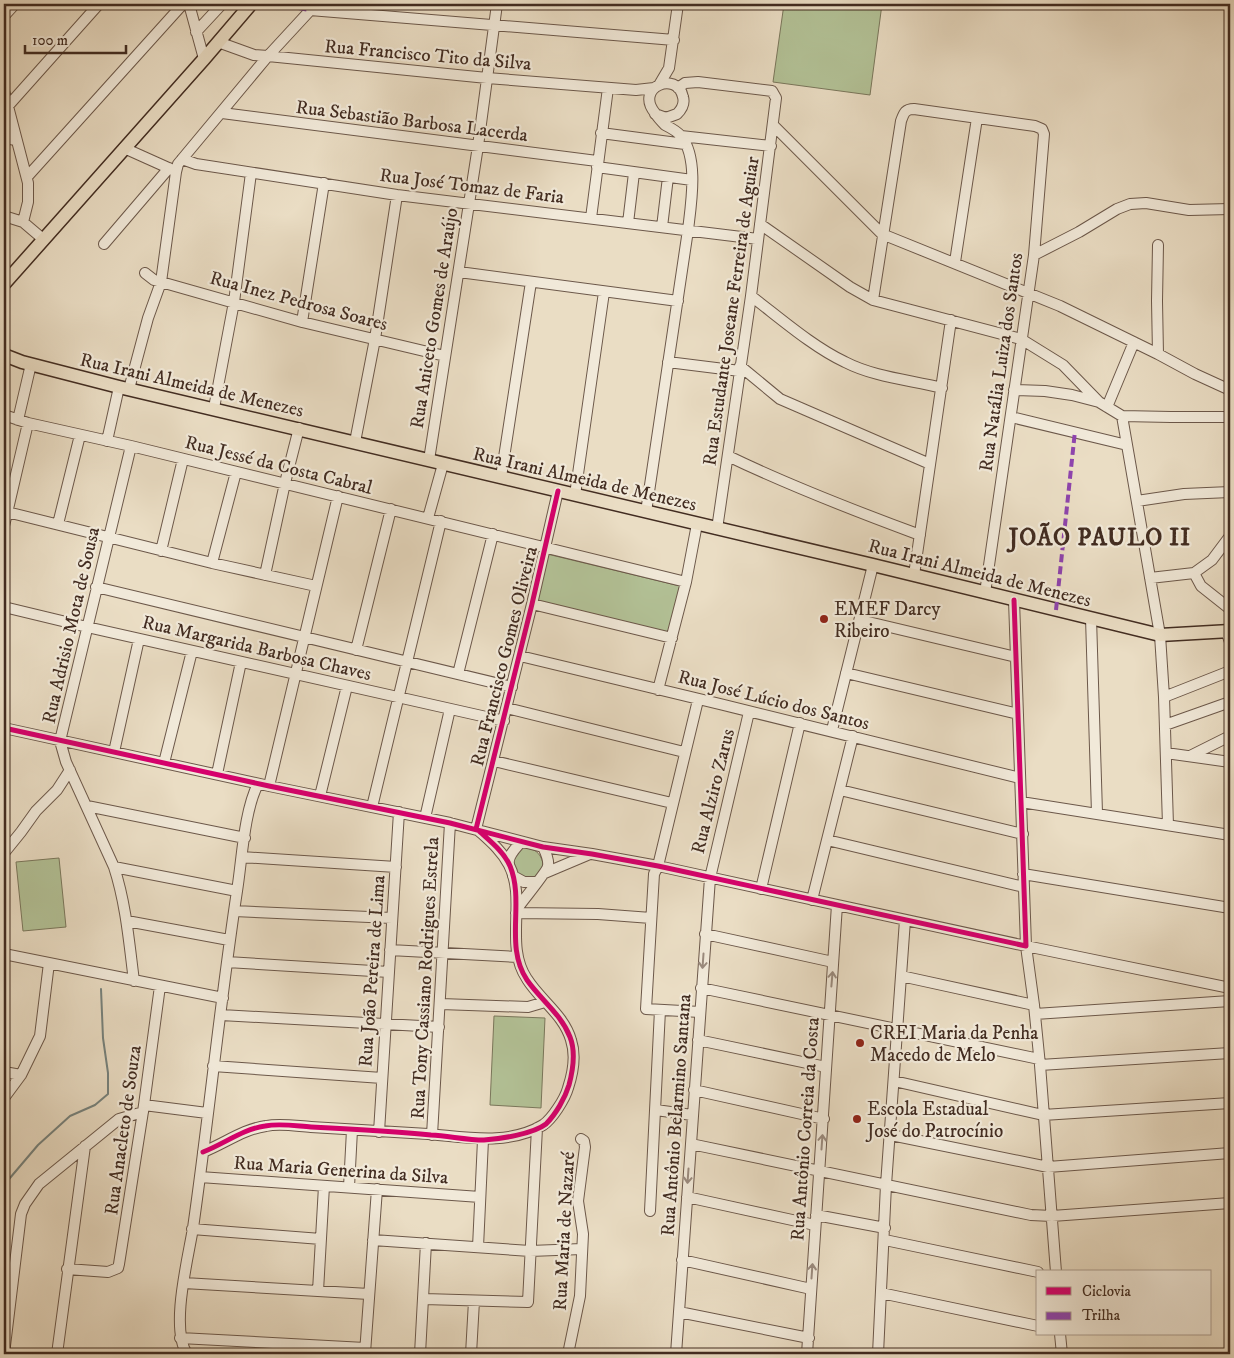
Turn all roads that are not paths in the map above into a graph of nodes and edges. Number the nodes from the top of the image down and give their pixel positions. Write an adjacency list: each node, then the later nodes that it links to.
1 (15, 4): 10 (street)
2 (99, 4): 25 (street)
3 (183, 4): 43 (street)
4 (189, 4): 12 (street)
5 (222, 4): 12 (street)
6 (251, 4): 14 (main road)
7 (496, 4): 11 (street, Rua Aniceto Gomes de Araújo)
8 (678, 4): 13 (street)
9 (313, 7): 11 (street); 15 (street)
10 (4, 16)
11 (494, 26): 13 (street); 18 (street, Rua Aniceto Gomes de Araújo)
12 (196, 32): 16 (street)
13 (674, 40): 17 (street)
14 (218, 42): 15 (street, Rua Francisco Tito da Silva); 16 (main road)
15 (268, 56): 18 (street, Rua Francisco Tito da Silva); 26 (street)
16 (204, 59): 37 (main road)
17 (669, 68): 19 (street); 20 (street)
18 (487, 78): 21 (street, Rua Francisco Tito da Silva); 35 (street, Rua Aniceto Gomes de Araújo)
19 (656, 86): 20 (street); 23 (street, Rua Francisco Tito da Silva); 24 (street)
20 (676, 86): 28 (street); 30 (street, Rua Estudante Joseane Ferreira de Aguiar)
21 (608, 88): 23 (street, Rua Francisco Tito da Silva); 31 (street)
22 (4, 90): 25 (street)
23 (636, 90): 24 (street)
24 (649, 104): 27 (street)
25 (8, 106): 34 (street)
26 (222, 113): 35 (street, Rua Sebastião Barbosa Lacerda); 38 (street)
27 (656, 114): 28 (street); 32 (street)
28 (678, 114): 32 (street)
29 (977, 118): 57 (street); 62 (street, Rua Natália Luiza dos Santos); 63 (street)
30 (774, 126): 36 (street, Rua Estudante Joseane Ferreira de Aguiar); 57 (street)
31 (601, 133): 32 (street); 39 (street)
32 (681, 137): 36 (street); 45 (street)
33 (4, 138): 34 (street)
34 (16, 140): 43 (street)
35 (478, 146): 39 (street, Rua Sebastião Barbosa Lacerda); 48 (street, Rua Aniceto Gomes de Araújo)
36 (771, 146): 54 (street, Rua Estudante Joseane Ferreira de Aguiar)
37 (124, 148): 40 (street); 58 (main road)
38 (182, 159): 40 (street); 41 (street, Rua José Tomaz de Faria)
39 (597, 164): 42 (street, Rua Sebastião Barbosa Lacerda); 51 (street)
40 (172, 170): 60 (street); 67 (street)
41 (251, 173): 46 (street, Rua José Tomaz de Faria); 74 (street)
42 (634, 173): 44 (street, Rua Sebastião Barbosa Lacerda); 53 (street)
43 (27, 177): 52 (street)
44 (668, 177): 45 (street, Rua Sebastião Barbosa Lacerda); 55 (street)
45 (692, 180): 56 (street)
46 (324, 184): 47 (street, Rua José Tomaz de Faria); 76 (street)
47 (397, 195): 48 (street, Rua José Tomaz de Faria); 77 (street)
48 (469, 202): 51 (street, Rua José Tomaz de Faria); 64 (street, Rua Aniceto Gomes de Araújo)
49 (1230, 209): 62 (street)
50 (4, 216): 52 (street)
51 (591, 218): 53 (street, Rua José Tomaz de Faria)
52 (23, 222): 58 (street)
53 (628, 223): 55 (street, Rua José Tomaz de Faria)
54 (760, 224): 59 (street, Rua Estudante Joseane Ferreira de Aguiar); 72 (street)
55 (662, 227): 56 (street, Rua José Tomaz de Faria)
56 (688, 230): 59 (street, Rua José Tomaz de Faria); 73 (street)
57 (882, 234): 63 (street); 72 (street)
58 (43, 239): 66 (main road)
59 (758, 239): 71 (street, Rua Estudante Joseane Ferreira de Aguiar)
60 (104, 244)
61 (1158, 245): 80 (street)
62 (1034, 254): 70 (street, Rua Natália Luiza dos Santos)
63 (955, 262): 70 (street)
64 (459, 272): 68 (street); 82 (street, Rua Aniceto Gomes de Araújo)
65 (145, 273): 67 (street, Rua Inez Pedrosa Soares)
66 (5, 281)
67 (161, 282): 74 (street, Rua Inez Pedrosa Soares); 86 (street)
68 (531, 282): 69 (street); 109 (street)
69 (604, 292): 73 (street); 113 (street)
70 (1028, 292): 78 (street, Rua Natália Luiza dos Santos); 79 (street)
71 (751, 296): 85 (street, Rua Estudante Joseane Ferreira de Aguiar); 87 (street)
72 (873, 300): 75 (street)
73 (678, 301): 83 (street)
74 (234, 302): 76 (street, Rua Inez Pedrosa Soares); 91 (street)
75 (952, 320): 78 (street); 87 (street)
76 (302, 322): 77 (street, Rua Inez Pedrosa Soares)
77 (375, 339): 82 (street, Rua Inez Pedrosa Soares); 100 (street)
78 (1021, 339): 88 (street, Rua Natália Luiza dos Santos); 90 (street)
79 (1134, 342): 80 (street); 90 (street)
80 (1158, 354): 89 (street)
81 (4, 355): 84 (main road, Rua Irani Almeida de Menezes)
82 (445, 356): 105 (street, Rua Aniceto Gomes de Araújo)
83 (668, 362): 85 (street); 118 (street)
84 (31, 364): 86 (main road, Rua Irani Almeida de Menezes); 96 (street)
85 (740, 368): 103 (street, Rua Estudante Joseane Ferreira de Aguiar); 107 (street)
86 (124, 388): 91 (main road, Rua Irani Almeida de Menezes); 99 (street)
87 (942, 388): 107 (street)
88 (1014, 390): 90 (street); 94 (street, Rua Natália Luiza dos Santos)
89 (1230, 390)
90 (1103, 404): 93 (street)
91 (214, 408): 97 (main road, Rua Irani Almeida de Menezes)
92 (4, 415): 96 (street, Rua Jessé da Costa Cabral)
93 (1122, 416): 95 (street); 101 (street)
94 (1011, 417): 101 (street); 140 (street, Rua Natália Luiza dos Santos)
95 (1230, 417)
96 (23, 422): 98 (street, Rua Jessé da Costa Cabral); 117 (street)
97 (299, 428): 100 (main road, Rua Irani Almeida de Menezes); 110 (street)
98 (80, 435): 99 (street, Rua Jessé da Costa Cabral); 121 (street)
99 (107, 441): 102 (street, Rua Jessé da Costa Cabral)
100 (356, 442): 105 (main road, Rua Irani Almeida de Menezes)
101 (1127, 445): 115 (street)
102 (131, 446): 104 (street, Rua Jessé da Costa Cabral); 127 (street, Rua Adrisio Mota de Sousa)
103 (728, 456): 124 (street, Rua Estudante Joseane Ferreira de Aguiar); 126 (street)
104 (183, 459): 108 (street, Rua Jessé da Costa Cabral); 130 (street)
105 (429, 460): 106 (main road, Rua Irani Almeida de Menezes)
106 (443, 464): 109 (main road, Rua Irani Almeida de Menezes); 119 (street)
107 (930, 464): 126 (street)
108 (236, 472): 110 (street, Rua Jessé da Costa Cabral); 131 (street)
109 (501, 477): 111 (main road, Rua Irani Almeida de Menezes)
110 (285, 483): 114 (street, Rua Jessé da Costa Cabral); 134 (street)
111 (558, 491): 113 (main road, Rua Irani Almeida de Menezes); 129 (street, Rua Francisco Gomes Oliveira)
112 (1230, 492): 115 (street)
113 (575, 495): 118 (main road, Rua Irani Almeida de Menezes)
114 (338, 496): 116 (street, Rua Jessé da Costa Cabral); 138 (street)
115 (1137, 501): 136 (street)
116 (391, 509): 119 (street, Rua Jessé da Costa Cabral); 153 (street)
117 (7, 512): 121 (street); 123 (street)
118 (646, 512): 122 (main road, Rua Irani Almeida de Menezes)
119 (428, 518): 120 (street, Rua Jessé da Costa Cabral)
120 (441, 521): 125 (street, Rua Jessé da Costa Cabral); 158 (street)
121 (58, 524): 127 (street)
122 (697, 524): 124 (main road, Rua Irani Almeida de Menezes); 137 (street)
123 (4, 526)
124 (717, 529): 132 (main road, Rua Irani Almeida de Menezes)
125 (493, 534): 129 (street, Rua Jessé da Costa Cabral); 162 (street)
126 (920, 535): 135 (street)
127 (109, 536): 130 (street); 139 (street, Rua Adrisio Mota de Sousa)
128 (1230, 536): 133 (street)
129 (545, 547): 137 (street, Rua Jessé da Costa Cabral); 142 (street, Rua Francisco Gomes Oliveira)
130 (161, 551): 131 (street)
131 (212, 563): 134 (street)
132 (873, 565): 135 (main road, Rua Irani Almeida de Menezes); 146 (street)
133 (1194, 573): 136 (street); 144 (street)
134 (265, 575): 138 (street)
135 (914, 575): 140 (main road, Rua Irani Almeida de Menezes)
136 (1150, 578): 148 (street)
137 (686, 582): 151 (street)
138 (316, 586): 150 (street)
139 (96, 587): 147 (street, Rua Adrisio Mota de Sousa); 150 (street, Rua Margarida Barbosa Chaves)
140 (985, 593): 141 (main road, Rua Irani Almeida de Menezes)
141 (1014, 600): 145 (main road, Rua Irani Almeida de Menezes); 156 (street)
142 (532, 604): 151 (street); 155 (street, Rua Francisco Gomes Oliveira)
143 (4, 607): 147 (street, Rua Margarida Barbosa Chaves)
144 (1230, 609)
145 (1091, 618): 148 (main road, Rua Irani Almeida de Menezes); 201 (street)
146 (860, 620): 156 (street); 160 (street)
147 (87, 627): 152 (street, Rua Margarida Barbosa Chaves); 181 (street, Rua Adrisio Mota de Sousa)
148 (1160, 635): 149 (main road, Rua Irani Almeida de Menezes); 167 (street)
149 (1229, 635)
150 (305, 637): 153 (street, Rua Margarida Barbosa Chaves); 161 (street)
151 (672, 638): 165 (street)
152 (139, 639): 154 (street, Rua Margarida Barbosa Chaves); 182 (street)
153 (356, 650): 158 (street, Rua Margarida Barbosa Chaves)
154 (192, 651): 157 (street, Rua Margarida Barbosa Chaves); 188 (street)
155 (520, 656): 164 (street, Rua Francisco Gomes Oliveira); 165 (street, Rua José Lúcio dos Santos)
156 (1016, 657): 173 (street)
157 (241, 662): 161 (street, Rua Margarida Barbosa Chaves); 190 (street)
158 (406, 662): 162 (street, Rua Margarida Barbosa Chaves); 166 (street)
159 (1230, 671): 167 (street)
160 (846, 673): 173 (street); 178 (street)
161 (295, 674): 163 (street, Rua Margarida Barbosa Chaves); 193 (street)
162 (458, 674): 164 (street, Rua Margarida Barbosa Chaves)
163 (347, 686): 166 (street, Rua Margarida Barbosa Chaves); 195 (street)
164 (512, 687): 170 (street, Rua Francisco Gomes Oliveira)
165 (658, 690): 168 (street, Rua José Lúcio dos Santos)
166 (398, 697): 171 (street, Rua Margarida Barbosa Chaves); 199 (street)
167 (1164, 697): 176 (street)
168 (698, 700): 172 (street, Rua José Lúcio dos Santos); 183 (street)
169 (1230, 702): 176 (street)
170 (507, 708): 174 (street, Rua Francisco Gomes Oliveira); 183 (street)
171 (450, 709): 174 (street, Rua Margarida Barbosa Chaves); 202 (street)
172 (749, 712): 175 (street, Rua José Lúcio dos Santos); 222 (street, Rua Alziro Zarus)
173 (1018, 714): 191 (street)
174 (504, 721): 186 (street, Rua Francisco Gomes Oliveira)
175 (800, 724): 178 (street, Rua José Lúcio dos Santos); 225 (street)
176 (1165, 725): 184 (street)
177 (4, 728): 181 (street)
178 (832, 730): 179 (street, Rua José Lúcio dos Santos)
179 (853, 736): 191 (street, Rua José Lúcio dos Santos); 194 (street)
180 (1230, 736): 185 (street)
181 (60, 741): 182 (street); 189 (street, Rua Adrisio Mota de Sousa)
182 (114, 752): 188 (street)
183 (684, 752): 197 (street)
184 (1166, 753): 185 (street); 204 (street)
185 (1189, 756): 187 (street)
186 (494, 760): 197 (street); 205 (street, Rua Francisco Gomes Oliveira)
187 (1230, 762)
188 (164, 763): 190 (street)
189 (70, 770): 198 (street, Rua Adrisio Mota de Sousa); 212 (street)
190 (217, 774): 192 (street)
191 (1020, 778): 196 (street)
192 (258, 784): 193 (street); 208 (street)
193 (270, 786): 195 (street)
194 (840, 790): 206 (street); 209 (street)
195 (320, 796): 199 (street)
196 (1021, 802): 201 (street); 206 (street)
197 (672, 803): 216 (street)
198 (87, 806): 208 (street); 217 (street, Rua Adrisio Mota de Sousa)
199 (372, 807): 200 (street)
200 (399, 812): 202 (street); 218 (street, Rua João Pereira de Lima)
201 (1097, 813): 204 (street)
202 (425, 818): 203 (street)
203 (450, 823): 205 (street); 240 (street, Rua Tony Cassiano Rodrigues Estrela)
204 (1168, 825): 207 (street)
205 (476, 829): 210 (street); 215 (street)
206 (1023, 834): 220 (street)
207 (1230, 835)
208 (245, 838): 214 (street)
209 (827, 840): 224 (street); 227 (street)
210 (521, 842): 211 (street); 215 (street)
211 (543, 847): 213 (street); 219 (street)
212 (4, 853)
213 (592, 854): 216 (street); 219 (street)
214 (242, 857): 218 (street); 226 (street)
215 (509, 864): 221 (street)
216 (658, 866): 222 (street); 233 (street)
217 (114, 867): 226 (street); 235 (street, Rua Adrisio Mota de Sousa)
218 (396, 867): 232 (street, Rua João Pereira de Lima)
219 (544, 873): 223 (street)
220 (1023, 874): 224 (street); 229 (street)
221 (513, 876): 223 (street); 231 (street)
222 (710, 878): 225 (street); 236 (street, Rua Antônio Belarmino Santana)
223 (536, 882): 231 (street)
224 (1024, 887): 238 (street)
225 (760, 889): 227 (street)
226 (237, 890): 230 (street)
227 (812, 900): 228 (street)
228 (837, 905): 234 (street); 244 (street, Rua Antônio Correia da Costa)
229 (1230, 908)
230 (234, 911): 232 (street); 237 (street)
231 (516, 911): 233 (street); 242 (street)
232 (392, 918): 239 (street, Rua João Pereira de Lima)
233 (651, 918): 256 (street)
234 (905, 920): 238 (street); 247 (street)
235 (127, 921): 237 (street); 248 (street, Rua Adrisio Mota de Sousa)
236 (705, 934): 244 (street); 250 (street, Rua Antônio Belarmino Santana, one-way to 250)
237 (229, 940): 243 (street)
238 (1026, 946): 251 (street); 257 (street)
239 (390, 950): 240 (street); 246 (street, Rua João Pereira de Lima)
240 (444, 952): 242 (street); 255 (street, Rua Tony Cassiano Rodrigues Estrela)
241 (4, 953): 245 (street)
242 (518, 957): 254 (street)
243 (227, 962): 246 (street); 252 (street)
244 (833, 962): 259 (street, Rua Antônio Correia da Costa, one-way to 244)
245 (49, 963): 248 (street); 270 (street)
246 (389, 972): 261 (street, Rua João Pereira de Lima)
247 (901, 976): 257 (street); 263 (street)
248 (134, 981): 249 (street)
249 (160, 986): 252 (street); 276 (street, Rua Anacleto de Souza)
250 (701, 988): 258 (street, Rua Antônio Belarmino Santana); 259 (street)
251 (1230, 988)
252 (223, 998): 260 (street)
253 (1230, 1000): 257 (street)
254 (546, 1002): 255 (street); 282 (street)
255 (441, 1004): 262 (street, Rua Tony Cassiano Rodrigues Estrela)
256 (660, 1010): 258 (street); 277 (street)
257 (1035, 1010): 266 (street)
258 (700, 1012): 264 (street, Rua Antônio Belarmino Santana)
259 (829, 1014): 263 (street); 268 (street, Rua Antônio Correia da Costa)
260 (221, 1015): 261 (street); 267 (street)
261 (386, 1025): 262 (street); 271 (street, Rua João Pereira de Lima)
262 (439, 1027): 285 (street, Rua Tony Cassiano Rodrigues Estrela)
263 (897, 1030): 266 (street); 272 (street)
264 (698, 1040): 268 (street); 273 (street, Rua Antônio Belarmino Santana)
265 (1230, 1052): 266 (street)
266 (1040, 1062): 280 (street)
267 (213, 1066): 271 (street); 278 (street)
268 (826, 1067): 281 (street, Rua Antônio Correia da Costa)
269 (4, 1072): 270 (street)
270 (21, 1075): 274 (street)
271 (382, 1078): 284 (street, Rua João Pereira de Lima)
272 (894, 1081): 280 (street); 286 (street)
273 (694, 1090): 279 (street, Rua Antônio Belarmino Santana); 281 (street)
274 (4, 1098)
275 (1230, 1103): 280 (street)
276 (144, 1108): 278 (street); 290 (street); 316 (street, Rua Anacleto de Souza)
277 (656, 1110): 279 (street); 303 (street)
278 (207, 1113): 291 (street)
279 (692, 1115): 289 (street, Rua Antônio Belarmino Santana)
280 (1043, 1115): 293 (street)
281 (824, 1119): 294 (street, Rua Antônio Correia da Costa, one-way to 281)
282 (537, 1128): 288 (street); 314 (street)
283 (352, 1130): 284 (street); 291 (street); 298 (street)
284 (379, 1132): 285 (street)
285 (432, 1135): 288 (street)
286 (891, 1135): 293 (street); 297 (street)
287 (581, 1139): 313 (street, Rua Maria de Nazaré)
288 (483, 1140): 300 (street)
289 (690, 1144): 294 (street); 301 (street, Rua Antônio Belarmino Santana, one-way to 301)
290 (84, 1146): 316 (street); 324 (street)
291 (203, 1152): 295 (street)
292 (1230, 1153): 293 (street)
293 (1048, 1167): 304 (street)
294 (819, 1172): 297 (street); 305 (street, Rua Antônio Correia da Costa)
295 (200, 1177): 296 (street, Rua Maria Generina da Silva); 307 (street)
296 (324, 1186): 298 (street, Rua Maria Generina da Silva); 308 (street)
297 (886, 1186): 304 (street); 306 (street)
298 (349, 1187): 299 (street, Rua Maria Generina da Silva)
299 (377, 1189): 300 (street, Rua Maria Generina da Silva); 309 (street)
300 (480, 1197): 312 (street)
301 (687, 1197): 305 (street); 315 (street, Rua Antônio Belarmino Santana)
302 (1230, 1203): 304 (street)
303 (650, 1211)
304 (1052, 1216): 317 (street)
305 (816, 1220): 306 (street); 320 (street, Rua Antônio Correia da Costa, one-way to 305)
306 (885, 1228): 310 (street)
307 (192, 1229): 308 (street); 319 (street)
308 (321, 1239): 321 (street)
309 (373, 1240): 311 (street); 323 (street)
310 (885, 1240): 318 (street); 322 (street)
311 (426, 1244): 312 (street); 325 (street)
312 (478, 1247): 314 (street)
313 (582, 1249): 314 (street); 338 (street, Rua Maria de Nazaré)
314 (530, 1251): 326 (street)
315 (682, 1260): 320 (street); 327 (street, Rua Antônio Belarmino Santana)
316 (67, 1270): 334 (street)
317 (1056, 1270)
318 (1036, 1272)
319 (184, 1282): 321 (street); 330 (street)
320 (811, 1289): 331 (street, Rua Antônio Correia da Costa)
321 (318, 1291): 323 (street)
322 (881, 1293): 328 (street); 341 (street)
323 (369, 1294): 332 (street)
324 (7, 1297): 333 (street)
325 (424, 1299): 326 (street); 336 (street)
326 (474, 1301): 337 (street)
327 (679, 1312): 331 (street); 339 (street, Rua Antônio Belarmino Santana)
328 (1036, 1326)
329 (1060, 1336): 342 (street)
330 (180, 1338): 332 (street); 335 (street)
331 (808, 1338): 340 (street, Rua Antônio Correia da Costa)
332 (365, 1351)
333 (4, 1354)
334 (57, 1354)
335 (187, 1354)
336 (420, 1354)
337 (471, 1354)
338 (568, 1354)
339 (676, 1354)
340 (807, 1354)
341 (878, 1354)
342 (1062, 1354)

